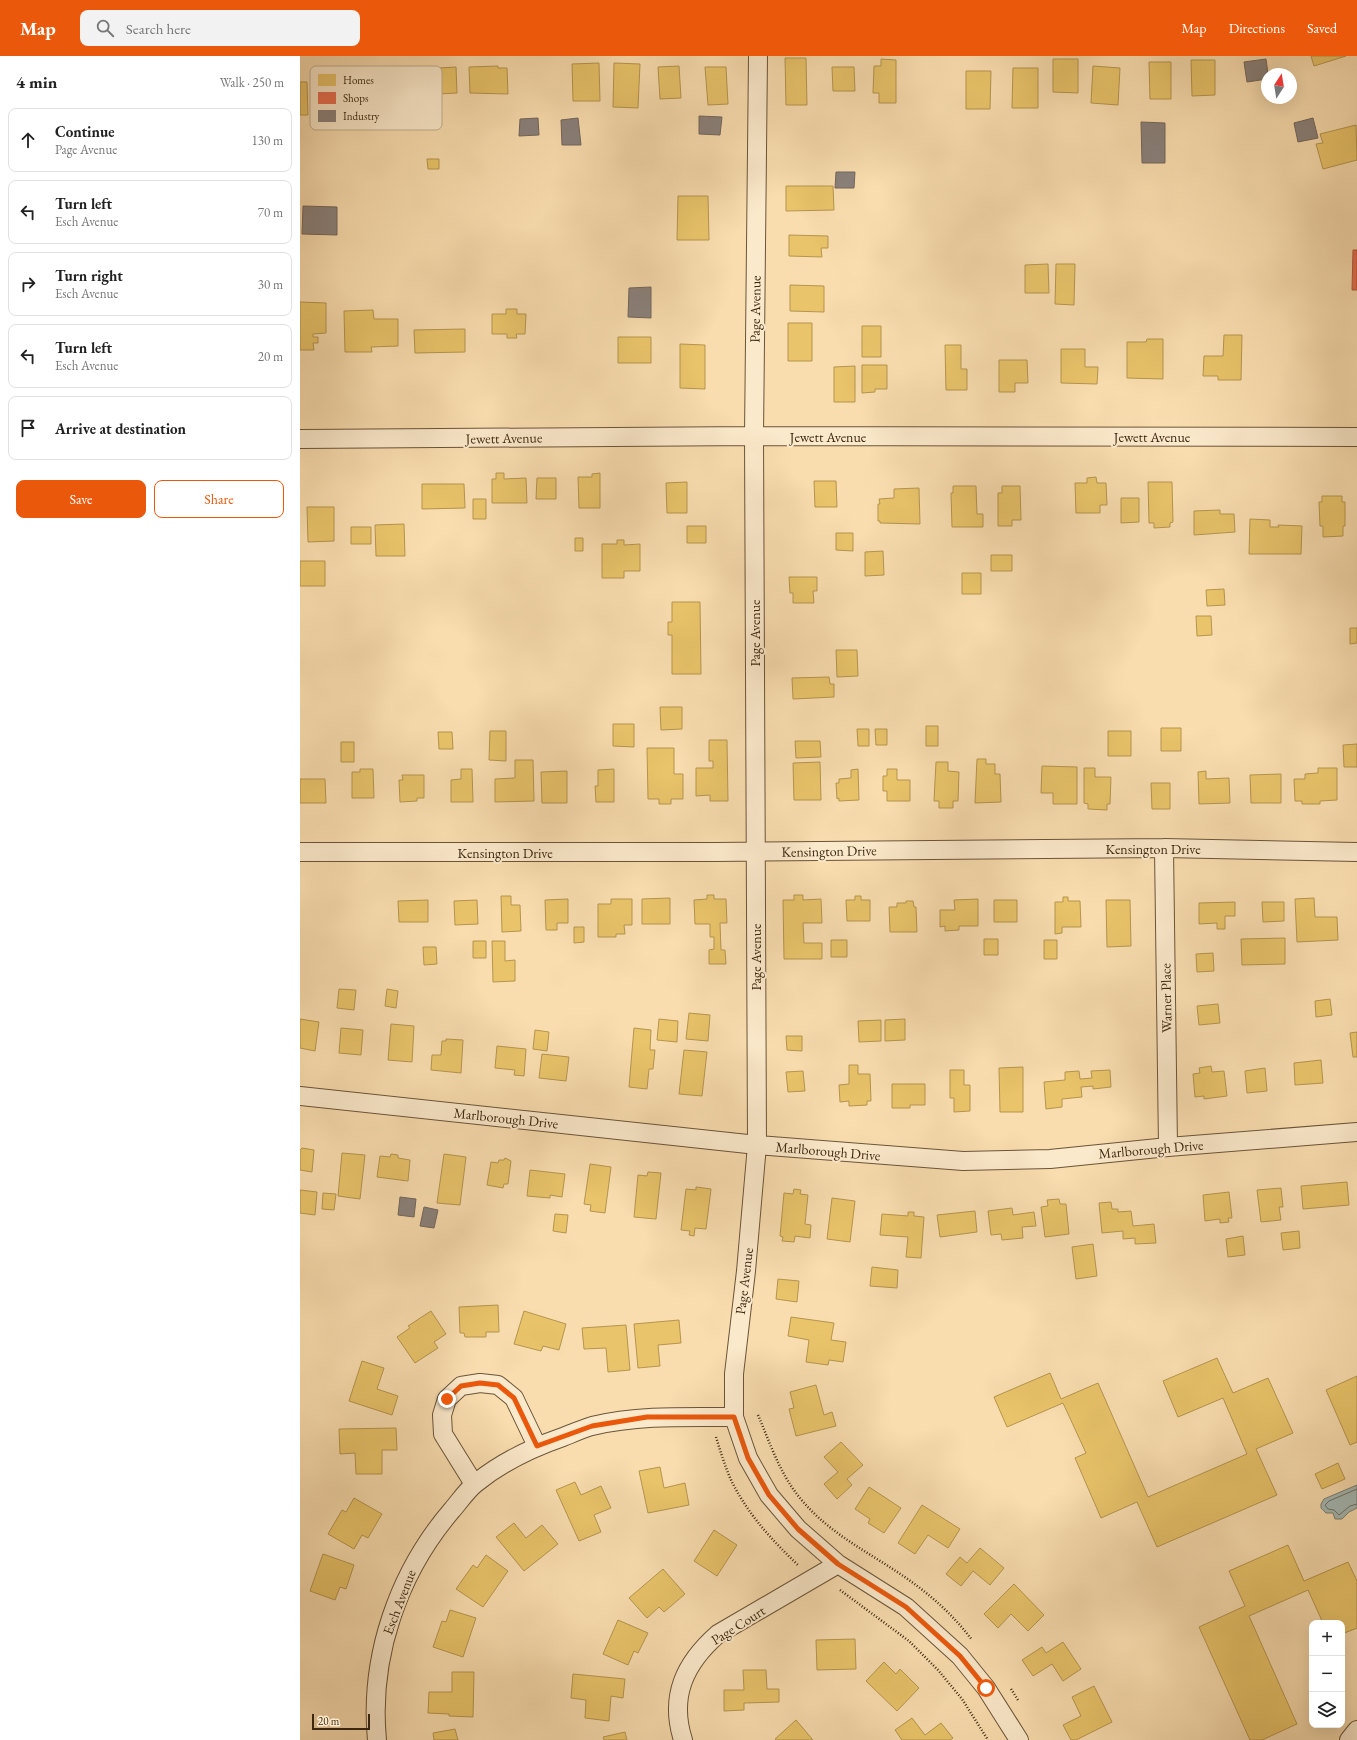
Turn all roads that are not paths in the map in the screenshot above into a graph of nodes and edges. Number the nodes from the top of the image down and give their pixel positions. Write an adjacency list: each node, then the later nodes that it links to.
1 (758, 56): 2 (street, Page Avenue)
2 (754, 436): 3 (street, Jewett Avenue); 4 (street, Jewett Avenue); 7 (street, Page Avenue)
3 (1357, 437)
4 (300, 439)
5 (1164, 848): 7 (street, Kensington Drive); 8 (street, Kensington Drive); 12 (street, Warner Place)
6 (300, 852): 7 (street, Kensington Drive)
7 (756, 852): 11 (street, Page Avenue)
8 (1357, 852)
9 (300, 1096): 11 (street, Marlborough Drive)
10 (1357, 1132): 12 (street, Marlborough Drive)
11 (757, 1145): 12 (street, Marlborough Drive); 13 (street, Page Avenue)
12 (1168, 1147)
13 (734, 1417): 14 (street, Esch Avenue); 16 (street, Page Avenue)
14 (537, 1446): 15 (street, Esch Avenue); 15 (street)
15 (474, 1484): 18 (street, Esch Avenue)
16 (838, 1564): 19 (street, Page Court); 20 (street, Page Avenue)
17 (1357, 1730): 21 (street)
18 (377, 1740)
19 (683, 1740)
20 (1019, 1740)
21 (1349, 1740)

